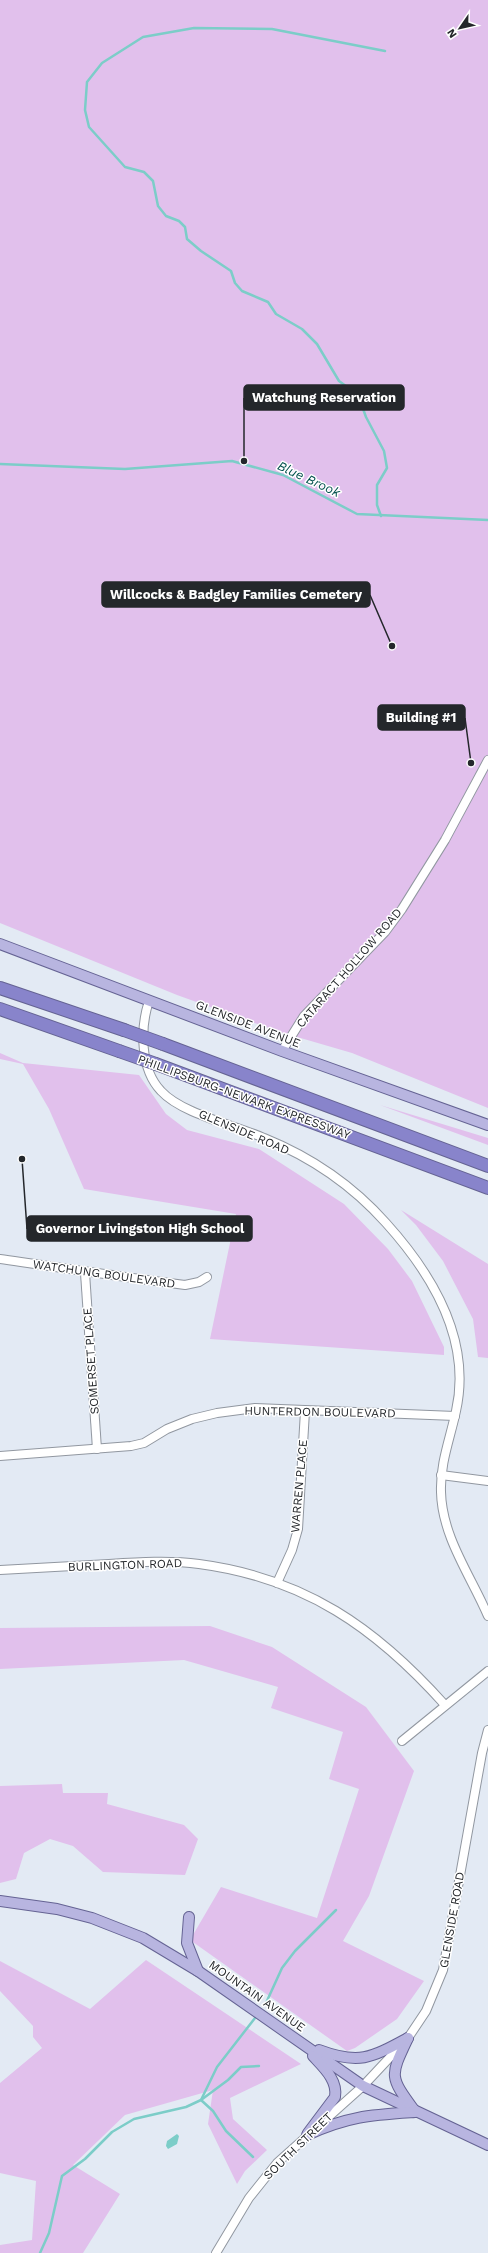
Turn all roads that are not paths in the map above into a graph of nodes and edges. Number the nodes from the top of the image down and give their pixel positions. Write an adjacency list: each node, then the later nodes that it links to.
1 (488, 760): 6 (street, CATARACT HOLLOW ROAD)
2 (0, 944): 4 (main road, GLENSIDE AVENUE)
3 (0, 988): 8 (highway, PHILLIPSBURG-NEWARK EXPRESSWAY, bridge)
4 (149, 1001): 6 (main road, GLENSIDE AVENUE); 16 (street, GLENSIDE ROAD)
5 (0, 1009): 11 (highway, PHILLIPSBURG-NEWARK EXPRESSWAY, bridge)
6 (282, 1051): 7 (main road, GLENSIDE AVENUE)
7 (488, 1125)
8 (420, 1140): 9 (highway); 10 (highway, PHILLIPSBURG-NEWARK EXPRESSWAY)
9 (488, 1159)
10 (488, 1166)
11 (488, 1188)
12 (0, 1260): 13 (street, WATCHUNG BOULEVARD)
13 (85, 1273): 14 (street, WATCHUNG BOULEVARD); 17 (street, SOMERSET PLACE)
14 (207, 1277)
15 (305, 1410): 16 (street, HUNTERDON BOULEVARD); 17 (street, HUNTERDON BOULEVARD); 22 (street, WARREN PLACE)
16 (455, 1416): 19 (street, GLENSIDE ROAD)
17 (97, 1449): 18 (street, HUNTERDON BOULEVARD)
18 (0, 1456)
19 (441, 1475): 20 (street); 23 (street, GLENSIDE ROAD)
20 (488, 1481)
21 (0, 1570): 22 (street, BURLINGTON ROAD)
22 (277, 1583): 25 (street, BURLINGTON ROAD)
23 (487, 1611)
24 (488, 1671): 25 (street)
25 (445, 1705): 27 (street)
26 (488, 1730): 31 (street, GLENSIDE ROAD)
27 (402, 1741)
28 (0, 1901): 30 (main road, MOUNTAIN AVENUE)
29 (189, 1917): 30 (main road)
30 (198, 1971): 32 (main road, MOUNTAIN AVENUE)
31 (408, 2038): 32 (main road); 33 (street, GLENSIDE ROAD); 34 (main road)
32 (304, 2044): 33 (main road, MOUNTAIN AVENUE); 35 (main road)
33 (363, 2086): 34 (main road, MOUNTAIN AVENUE); 35 (street, SOUTH STREET)
34 (415, 2112): 35 (main road); 36 (main road, MOUNTAIN AVENUE)
35 (307, 2135): 37 (street, SOUTH STREET)
36 (488, 2144)
37 (216, 2253)

